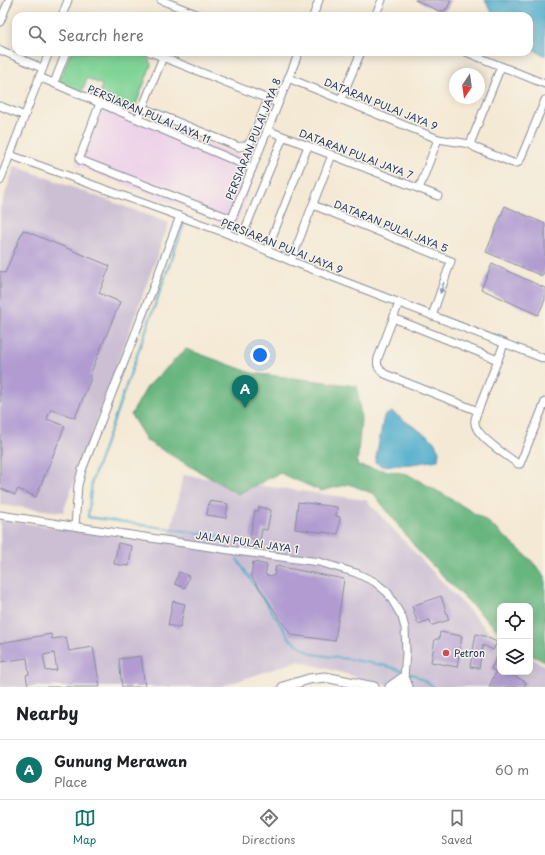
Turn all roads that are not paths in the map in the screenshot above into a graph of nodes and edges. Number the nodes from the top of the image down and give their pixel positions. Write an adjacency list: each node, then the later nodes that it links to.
1 (9, 0): 10 (street)
2 (68, 0): 6 (street)
3 (161, 0): 7 (street)
4 (319, 0): 8 (street)
5 (382, 0): 9 (street)
6 (64, 12)
7 (191, 12)
8 (314, 12)
9 (379, 12)
10 (0, 22)
11 (0, 50): 12 (street)
12 (12, 55)
13 (14, 56): 21 (street)
14 (46, 56): 21 (street)
15 (64, 56): 24 (street)
16 (296, 56): 23 (street, PERSIARAN PULAI JAYA 8)
17 (358, 56): 27 (street)
18 (476, 56): 20 (street)
19 (163, 57): 26 (street); 32 (street)
20 (503, 67): 25 (street); 38 (street)
21 (42, 68): 22 (street)
22 (39, 77): 24 (street, PERSIARAN PULAI JAYA 11); 33 (street)
23 (288, 78): 27 (street, DATARAN PULAI JAYA 9); 30 (street, PERSIARAN PULAI JAYA 8)
24 (54, 83): 29 (street, PERSIARAN PULAI JAYA 11)
25 (545, 84)
26 (268, 99): 30 (street); 32 (street)
27 (341, 99): 37 (street, DATARAN PULAI JAYA 9)
28 (545, 100): 38 (street)
29 (100, 103): 34 (street, PERSIARAN PULAI JAYA 11); 48 (street)
30 (278, 103): 35 (street, PERSIARAN PULAI JAYA 8)
31 (0, 106): 33 (street)
32 (143, 108): 34 (street)
33 (25, 116): 40 (street)
34 (138, 119): 42 (street, PERSIARAN PULAI JAYA 11)
35 (267, 130): 36 (street, DATARAN PULAI JAYA 7); 42 (street, PERSIARAN PULAI JAYA 8)
36 (283, 136): 39 (street, DATARAN PULAI JAYA 7); 50 (street)
37 (438, 139): 38 (street); 44 (street, DATARAN PULAI JAYA 9)
38 (470, 144)
39 (308, 146): 41 (street, DATARAN PULAI JAYA 7); 51 (street)
40 (10, 155): 43 (street); 47 (street, PERSIARAN PULAI JAYA 9)
41 (332, 155): 44 (street, DATARAN PULAI JAYA 7); 46 (street)
42 (252, 168): 48 (street, PERSIARAN PULAI JAYA 8)
43 (0, 181)
44 (419, 189): 45 (street, DATARAN PULAI JAYA 7)
45 (438, 196)
46 (313, 206): 52 (street); 54 (street, DATARAN PULAI JAYA 5, one-way to 54)
47 (180, 216): 49 (street, PERSIARAN PULAI JAYA 9); 62 (street)
48 (232, 219): 49 (street, PERSIARAN PULAI JAYA 8)
49 (226, 233): 50 (street, PERSIARAN PULAI JAYA 9)
50 (241, 239): 51 (street, PERSIARAN PULAI JAYA 9)
51 (267, 250): 52 (street, PERSIARAN PULAI JAYA 9)
52 (291, 261): 53 (street, PERSIARAN PULAI JAYA 9)
53 (399, 303): 54 (street, PERSIARAN PULAI JAYA 9); 55 (street)
54 (432, 316): 56 (street, PERSIARAN PULAI JAYA 9)
55 (393, 318): 58 (street); 60 (street)
56 (504, 344): 57 (street, PERSIARAN PULAI JAYA 9); 58 (street)
57 (545, 359)
58 (498, 360): 60 (street)
59 (545, 402): 60 (street)
60 (478, 411)
61 (0, 515): 62 (street, JALAN PULAI JAYA 1)
62 (74, 526): 63 (street, JALAN PULAI JAYA 1)
63 (404, 676): 68 (main road); 69 (street, JALAN PULAI JAYA 1); 70 (main road)
64 (299, 683): 65 (main road); 66 (main road); 67 (main road)
65 (283, 687)
66 (348, 687)
67 (374, 687)
68 (390, 687)
69 (401, 687)
70 (408, 687)

